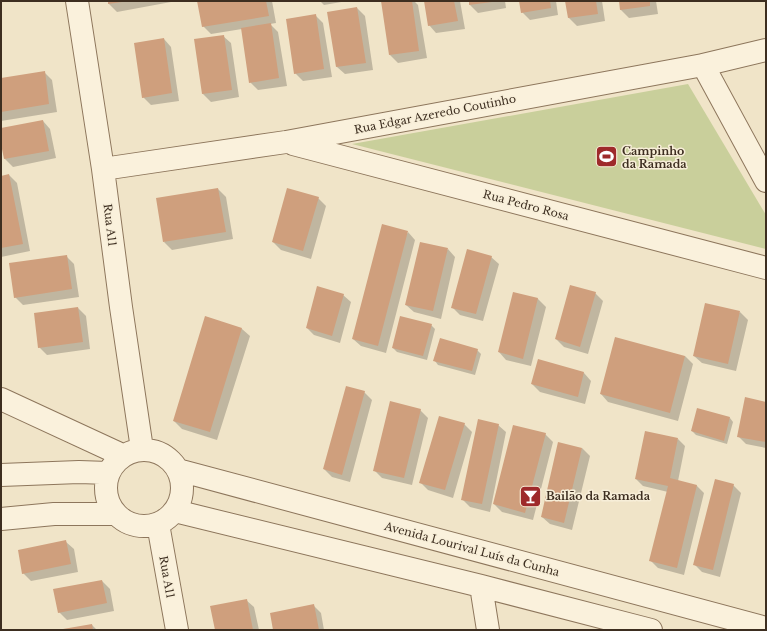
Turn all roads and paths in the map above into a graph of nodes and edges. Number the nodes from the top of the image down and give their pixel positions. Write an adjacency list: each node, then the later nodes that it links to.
1 (77, 1): 5 (street, Rua A11)
2 (766, 50): 3 (street, Rua Edgar Azeredo Coutinho)
3 (702, 65): 4 (street, Rua Edgar Azeredo Coutinho); 6 (street)
4 (286, 142): 5 (street, Rua Edgar Azeredo Coutinho); 7 (street, Rua Pedro Rosa)
5 (103, 169): 9 (street, Rua A11)
6 (766, 181)
7 (766, 268)
8 (1, 399): 9 (street, Avenida Lourival Luís da Cunha)
9 (132, 452): 10 (street, Avenida Lourival Luís da Cunha); 11 (street)
10 (178, 470): 13 (street); 18 (street, Avenida Lourival Luís da Cunha)
11 (108, 473): 12 (street); 14 (street)
12 (1, 475)
13 (175, 511): 16 (street); 17 (street)
14 (115, 514): 15 (street); 16 (street)
15 (1, 519)
16 (158, 524): 19 (street, Rua A11)
17 (481, 586): 20 (street); 21 (street)
18 (766, 628)
19 (177, 630)
20 (488, 630)
21 (651, 630)

